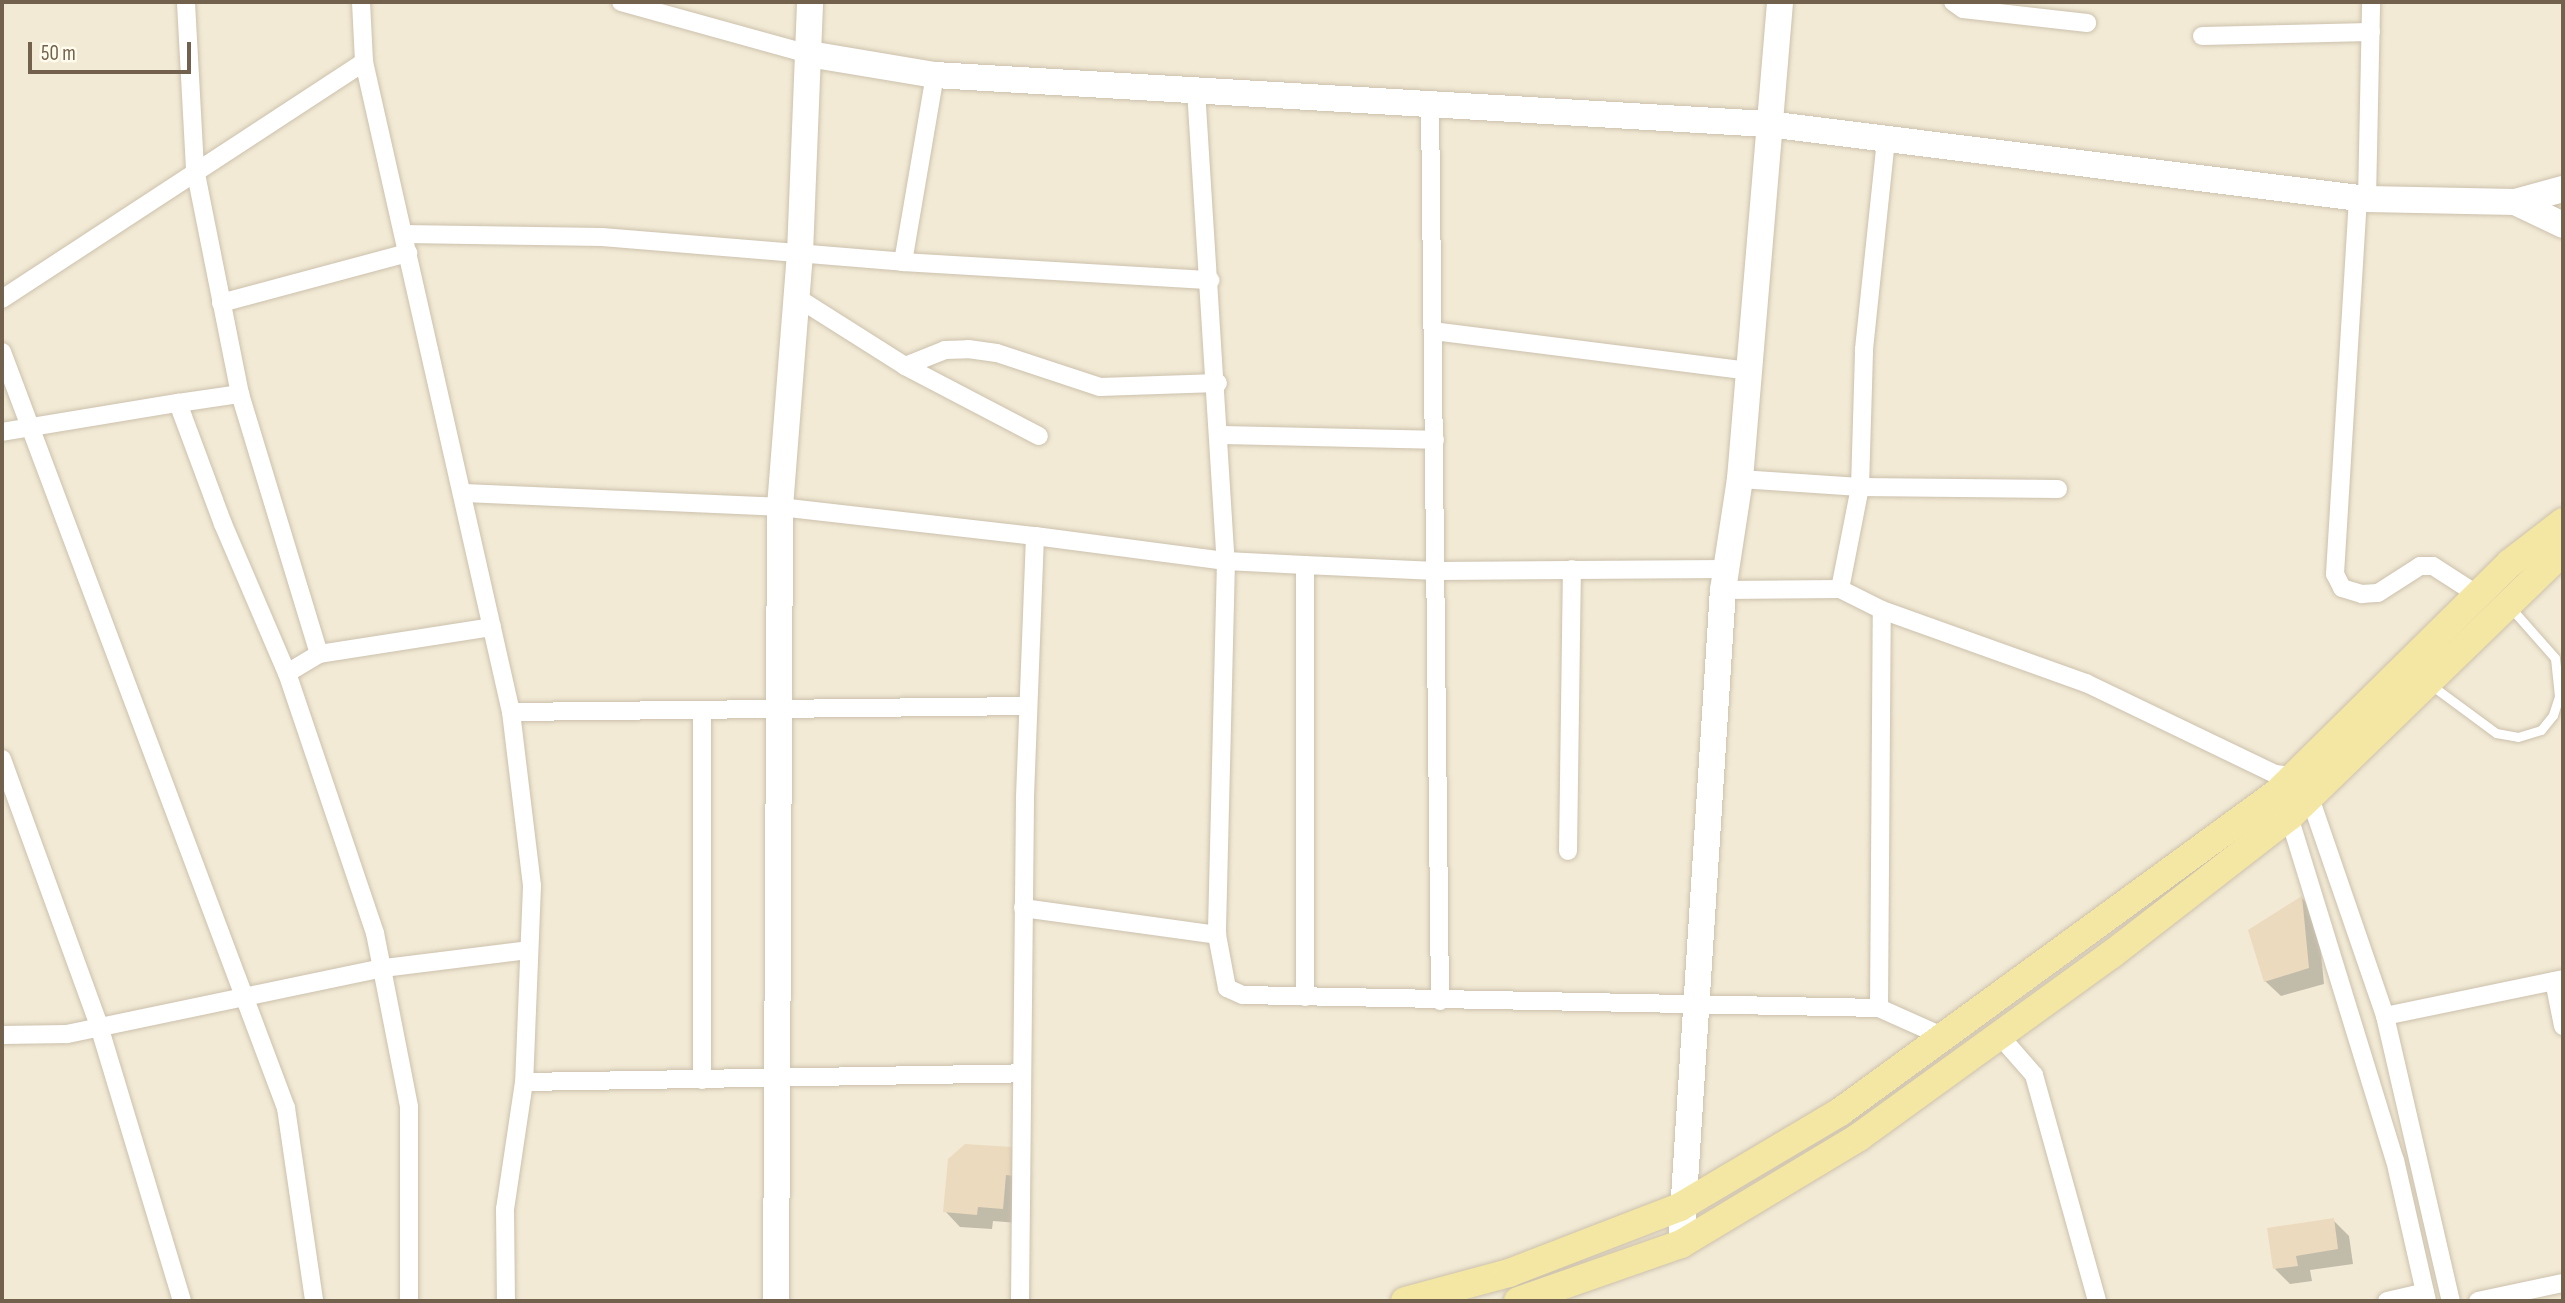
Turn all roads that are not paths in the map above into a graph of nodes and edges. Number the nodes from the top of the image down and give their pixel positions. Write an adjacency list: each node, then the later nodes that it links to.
1 (186, 2): 18 (street)
2 (361, 2): 12 (street)
3 (621, 2): 11 (street)
4 (810, 2): 11 (street)
5 (1780, 2): 16 (street)
6 (1953, 2): 8 (street)
7 (2371, 2): 9 (street)
8 (2087, 23)
9 (2371, 32): 10 (street); 20 (street)
10 (2202, 36)
11 (809, 54): 13 (street); 25 (street)
12 (364, 62): 18 (street); 23 (street)
13 (934, 75): 14 (street); 26 (street)
14 (1196, 90): 15 (street); 27 (street)
15 (1430, 104): 16 (street); 31 (street)
16 (1768, 124): 17 (street); 34 (street)
17 (1886, 139): 20 (street); 44 (street)
18 (195, 169): 29 (street); 30 (street)
19 (2563, 189): 21 (street)
20 (2363, 199): 21 (street); 57 (street)
21 (2515, 202): 22 (street)
22 (2563, 225)
23 (404, 234): 24 (street); 25 (street)
24 (408, 253): 30 (street); 46 (street)
25 (800, 253): 26 (street); 28 (street)
26 (902, 262): 27 (street)
27 (1210, 280): 35 (street)
28 (796, 297): 33 (street); 47 (street)
29 (2, 299)
30 (222, 303): 36 (street)
31 (1433, 331): 34 (street); 42 (street)
32 (2, 352): 38 (street)
33 (905, 366): 35 (street); 41 (street)
34 (1749, 371): 43 (street)
35 (1218, 383): 40 (street)
36 (240, 394): 37 (street); 61 (street)
37 (178, 403): 38 (street); 62 (street)
38 (31, 429): 39 (street); 77 (street)
39 (2, 432)
40 (1221, 435): 42 (street); 51 (street)
41 (1039, 436)
42 (1435, 440): 54 (street)
43 (1740, 479): 44 (street); 55 (street)
44 (1860, 487): 45 (street); 56 (street)
45 (2058, 489)
46 (462, 493): 47 (street); 60 (street)
47 (780, 507): 49 (street); 65 (street)
48 (2563, 522): 57 (main road)
49 (1035, 536): 51 (street); 64 (street)
50 (2563, 551): 58 (main road)
51 (1226, 561): 52 (street); 72 (street)
52 (1305, 565): 54 (street); 76 (street)
53 (1572, 569): 54 (street); 55 (street); 70 (street)
54 (1436, 571): 78 (street)
55 (1724, 580): 56 (street); 79 (street)
56 (1840, 589): 59 (street)
57 (2478, 595): 69 (main road)
58 (2506, 603): 63 (main road); 63 (lane)
59 (1882, 610): 69 (street); 80 (street)
60 (492, 626): 61 (street); 67 (street)
61 (319, 654): 62 (street)
62 (287, 673): 74 (street)
63 (2426, 681): 69 (main road)
64 (1028, 706): 65 (street); 71 (street)
65 (780, 709): 66 (street); 88 (street)
66 (702, 710): 67 (street); 89 (street)
67 (511, 712): 73 (street)
68 (2, 759): 82 (street)
69 (2289, 791): 81 (street); 85 (main road); 86 (main road); 94 (street)
70 (1568, 851)
71 (1023, 908): 72 (street); 87 (street)
72 (1217, 935): 76 (street)
73 (529, 950): 74 (street); 90 (street)
74 (384, 968): 77 (street); 97 (street)
75 (2558, 980): 81 (street); 83 (street)
76 (1306, 997): 78 (street)
77 (247, 1000): 82 (street); 96 (street)
78 (1440, 1000): 79 (street)
79 (1698, 1004): 80 (street); 91 (street)
80 (1879, 1008): 86 (street)
81 (2385, 1016): 105 (street)
82 (99, 1026): 84 (street); 95 (street)
83 (2563, 1026)
84 (2, 1035)
85 (2000, 1036): 92 (main road); 103 (street)
86 (1946, 1038): 91 (main road)
87 (1021, 1073): 88 (street); 100 (street)
88 (780, 1078): 89 (street); 99 (street)
89 (702, 1080): 90 (street)
90 (524, 1082): 98 (street)
91 (1681, 1207): 92 (street); 101 (main road)
92 (1681, 1244): 102 (main road)
93 (2563, 1283): 106 (street)
94 (2426, 1297): 104 (street)
95 (181, 1301)
96 (314, 1301)
97 (409, 1301)
98 (506, 1301)
99 (776, 1301)
100 (1020, 1301)
101 (1405, 1301)
102 (1518, 1301)
103 (2097, 1301)
104 (2387, 1301)
105 (2451, 1301)
106 (2478, 1301)

